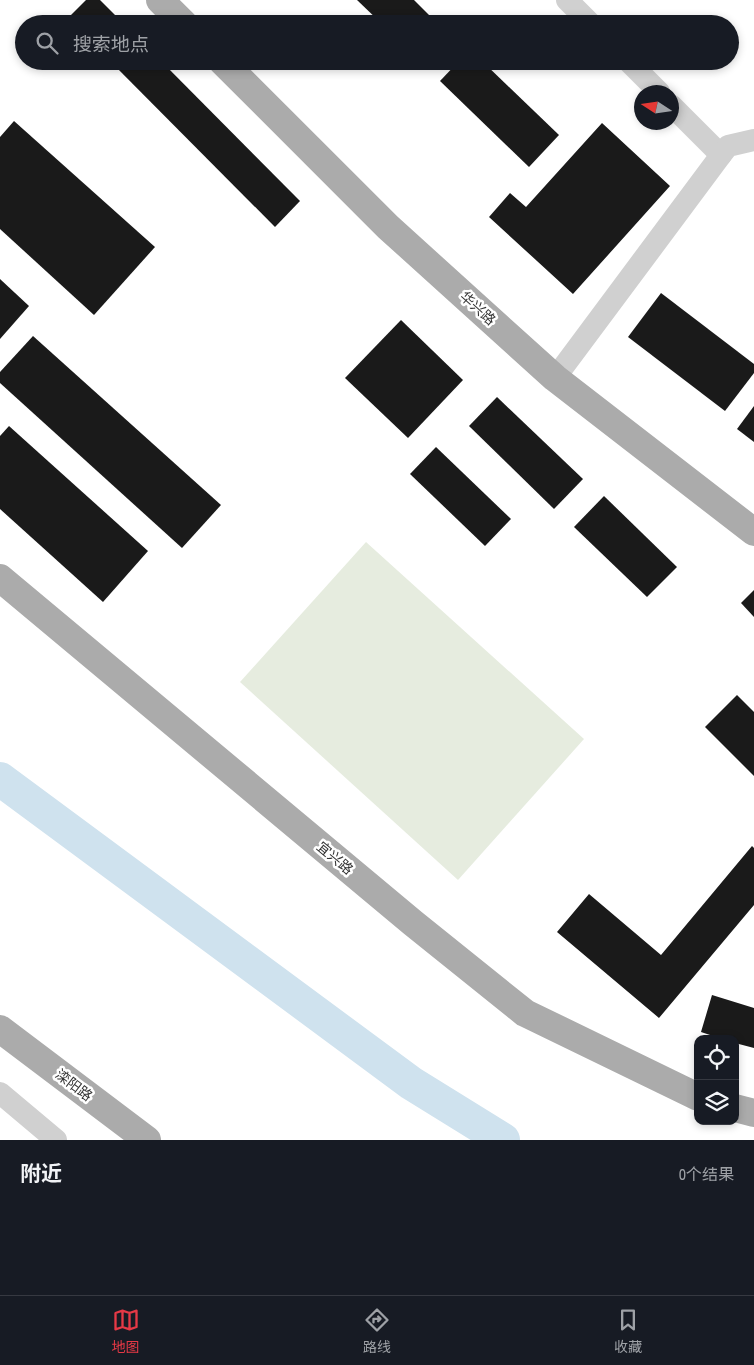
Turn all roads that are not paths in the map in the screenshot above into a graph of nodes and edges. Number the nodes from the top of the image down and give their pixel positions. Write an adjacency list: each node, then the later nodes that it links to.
1 (160, 0): 3 (main road)
2 (567, 0): 4 (street)
3 (175, 15)
4 (581, 15)
5 (231, 70): 11 (main road, 华兴路)
6 (637, 70): 7 (street)
7 (651, 85)
8 (679, 113): 10 (street)
9 (754, 140): 10 (street)
10 (720, 155): 11 (street)
11 (555, 378): 12 (main road, 华兴路)
12 (754, 532)
13 (0, 578): 16 (main road, 宜兴路)
14 (0, 1029): 20 (main road, 滦阳路)
15 (0, 1093): 19 (street)
16 (694, 1095)
17 (739, 1109): 18 (main road)
18 (754, 1113)
19 (56, 1140)
20 (147, 1140)

